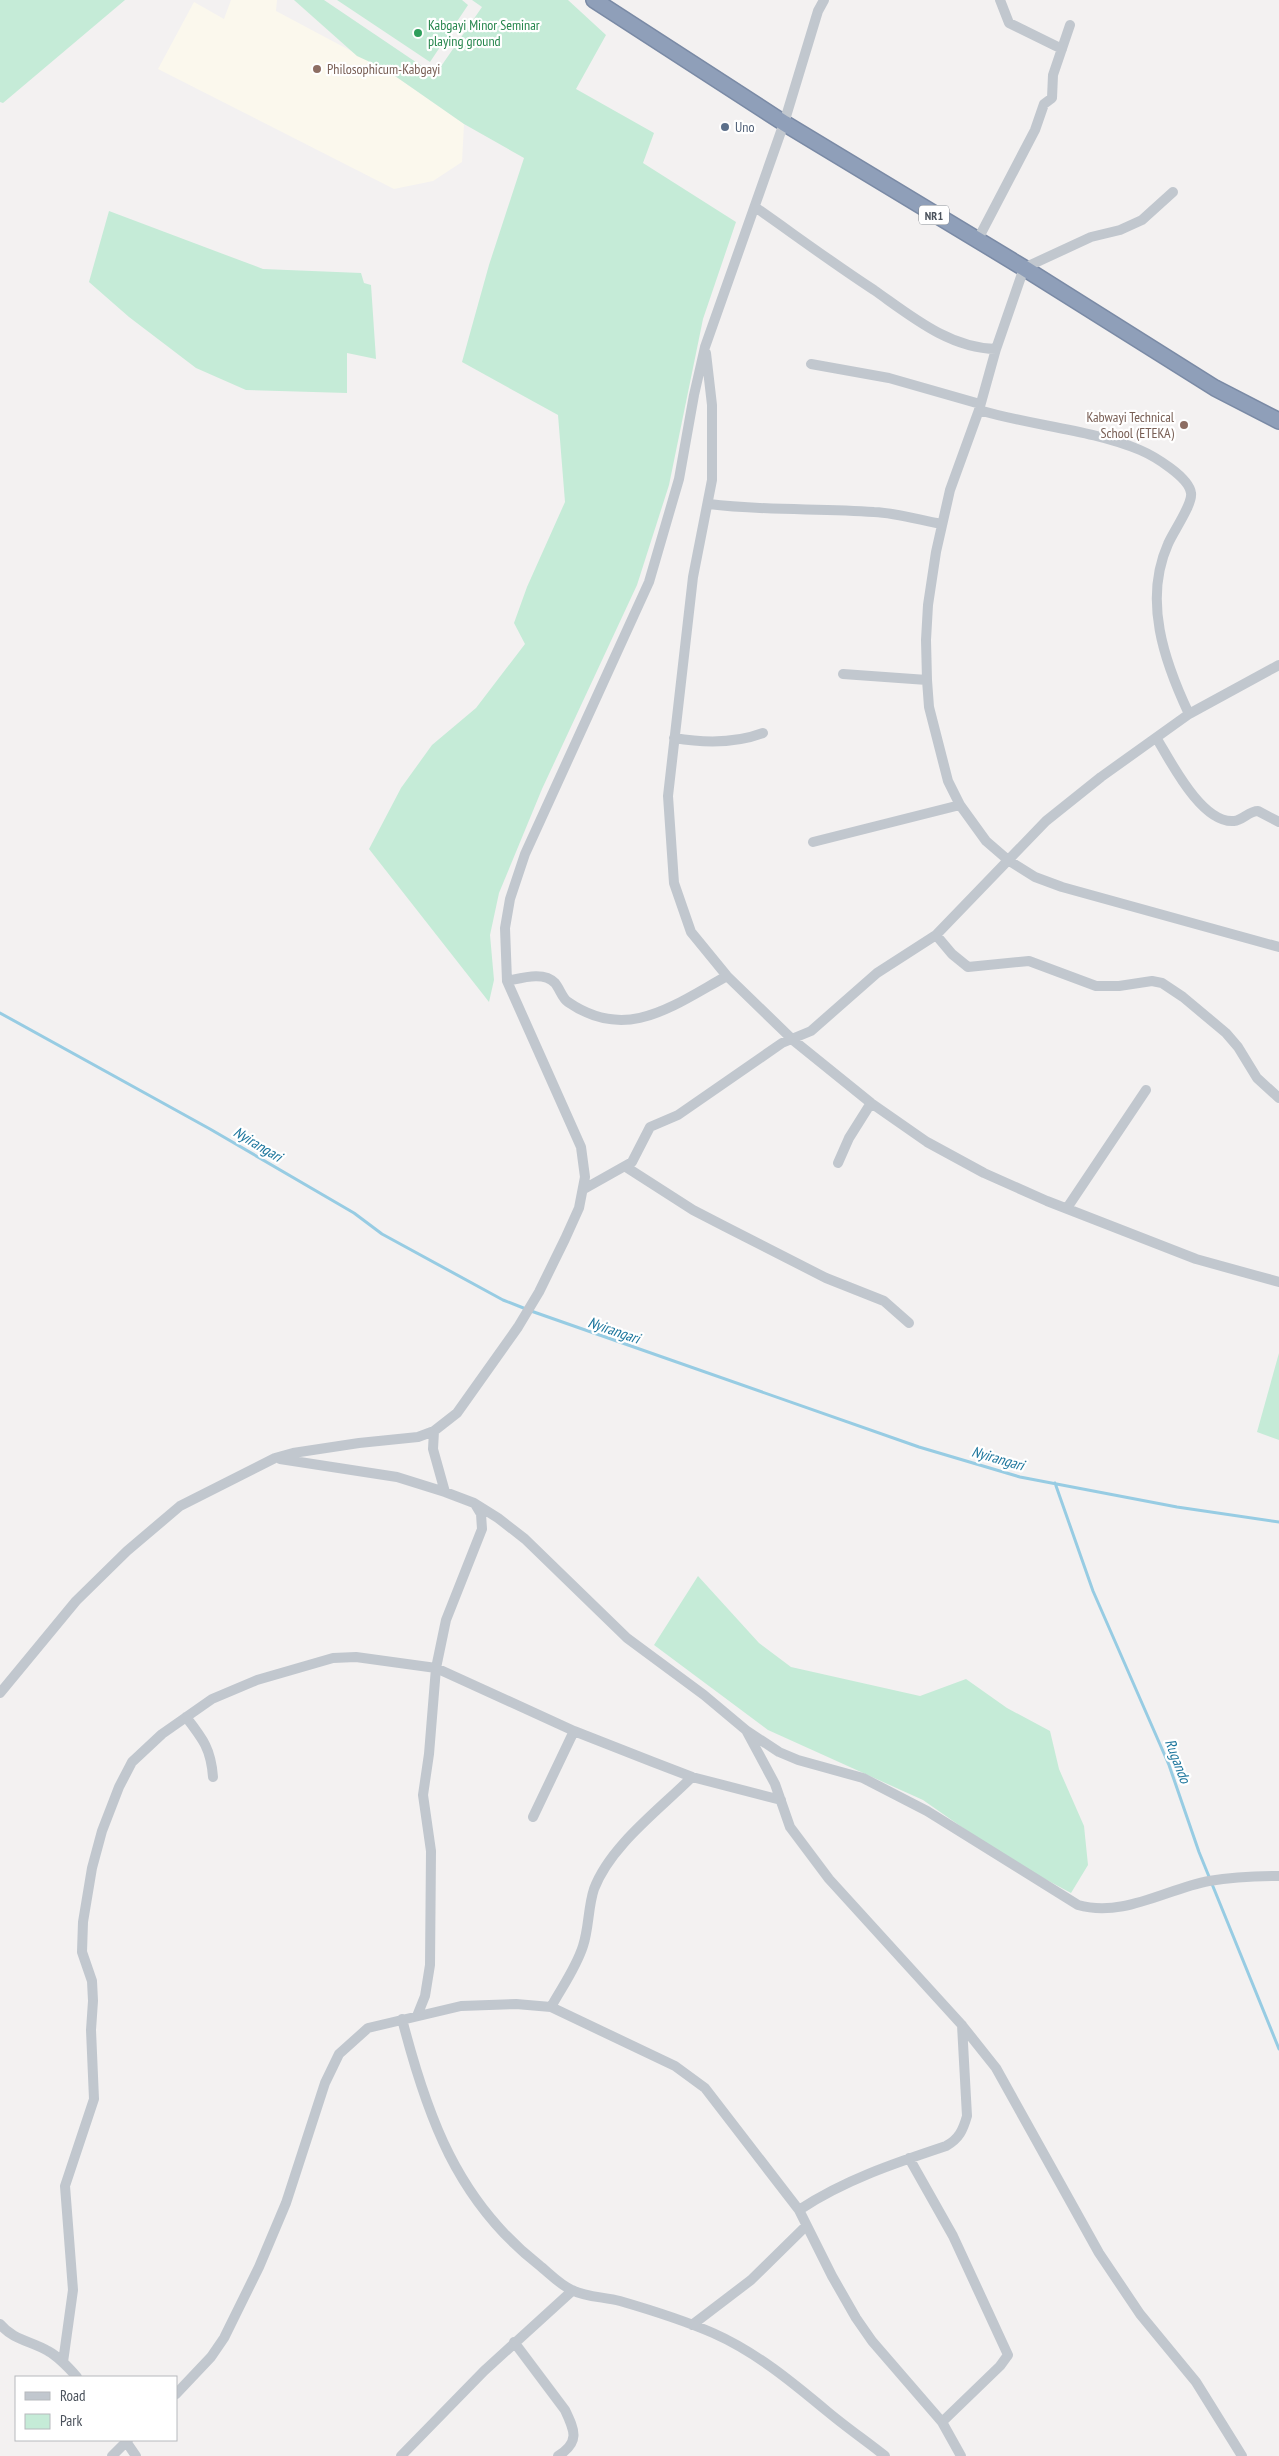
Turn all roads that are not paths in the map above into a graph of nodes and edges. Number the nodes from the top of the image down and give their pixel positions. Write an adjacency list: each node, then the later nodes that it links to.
1 (594, 0): 6 (highway, NR1)
2 (824, 0): 6 (street)
3 (1000, 0): 5 (street)
4 (1070, 26): 5 (street)
5 (1062, 49): 9 (street)
6 (784, 124): 8 (street); 9 (highway, NR1)
7 (1173, 192): 10 (street)
8 (755, 207): 11 (street); 12 (street)
9 (977, 241): 10 (highway, NR1)
10 (1024, 268): 12 (street); 15 (highway, NR1)
11 (705, 347): 16 (street); 32 (street)
12 (996, 349): 14 (street)
13 (811, 364): 14 (street)
14 (979, 407): 17 (street); 21 (street)
15 (1279, 421)
16 (709, 504): 17 (street); 23 (street)
17 (942, 524): 20 (street)
18 (1279, 665): 21 (street)
19 (844, 674): 20 (street)
20 (927, 680): 25 (street)
21 (1190, 714): 24 (street)
22 (763, 733): 23 (street)
23 (674, 738): 31 (street)
24 (1157, 739): 26 (street); 28 (street)
25 (960, 805): 27 (street); 28 (street)
26 (1279, 822)
27 (813, 842)
28 (1008, 860): 29 (street); 30 (street)
29 (936, 935): 33 (street); 35 (street)
30 (1279, 946)
31 (727, 976): 32 (street); 33 (street)
32 (507, 981): 39 (street)
33 (793, 1040): 36 (street); 38 (street)
34 (1146, 1090): 40 (street)
35 (1279, 1098)
36 (871, 1103): 37 (street); 40 (street)
37 (838, 1163)
38 (626, 1167): 39 (street); 42 (street)
39 (584, 1189): 43 (street)
40 (1067, 1208): 41 (street)
41 (1279, 1282)
42 (909, 1323)
43 (434, 1431): 44 (street); 45 (street)
44 (275, 1458): 45 (street); 48 (street)
45 (444, 1492): 46 (street)
46 (474, 1503): 47 (street); 51 (street)
47 (436, 1668): 49 (street); 50 (street); 58 (street)
48 (0, 1693)
49 (186, 1717): 52 (street); 68 (street)
50 (574, 1731): 53 (street); 55 (street)
51 (746, 1731): 54 (street); 56 (street)
52 (213, 1777)
53 (692, 1777): 54 (street); 57 (street)
54 (781, 1800): 60 (street)
55 (533, 1817)
56 (1279, 1876)
57 (550, 2007): 58 (street); 62 (street)
58 (416, 2016): 59 (street)
59 (402, 2019): 64 (street); 70 (street)
60 (962, 2024): 61 (street); 80 (street)
61 (909, 2158): 62 (street); 71 (street)
62 (799, 2210): 63 (street)
63 (806, 2226): 66 (street); 71 (street)
64 (572, 2291): 66 (street); 67 (street)
65 (0, 2324): 68 (street)
66 (692, 2326): 78 (street)
67 (514, 2342): 76 (street); 77 (street)
68 (63, 2362): 69 (street)
69 (76, 2376)
70 (178, 2392)
71 (942, 2422): 79 (street)
72 (126, 2441): 74 (street)
73 (128, 2441): 75 (street)
74 (112, 2456)
75 (136, 2456)
76 (401, 2456)
77 (558, 2456)
78 (884, 2456)
79 (960, 2456)
80 (1242, 2456)

